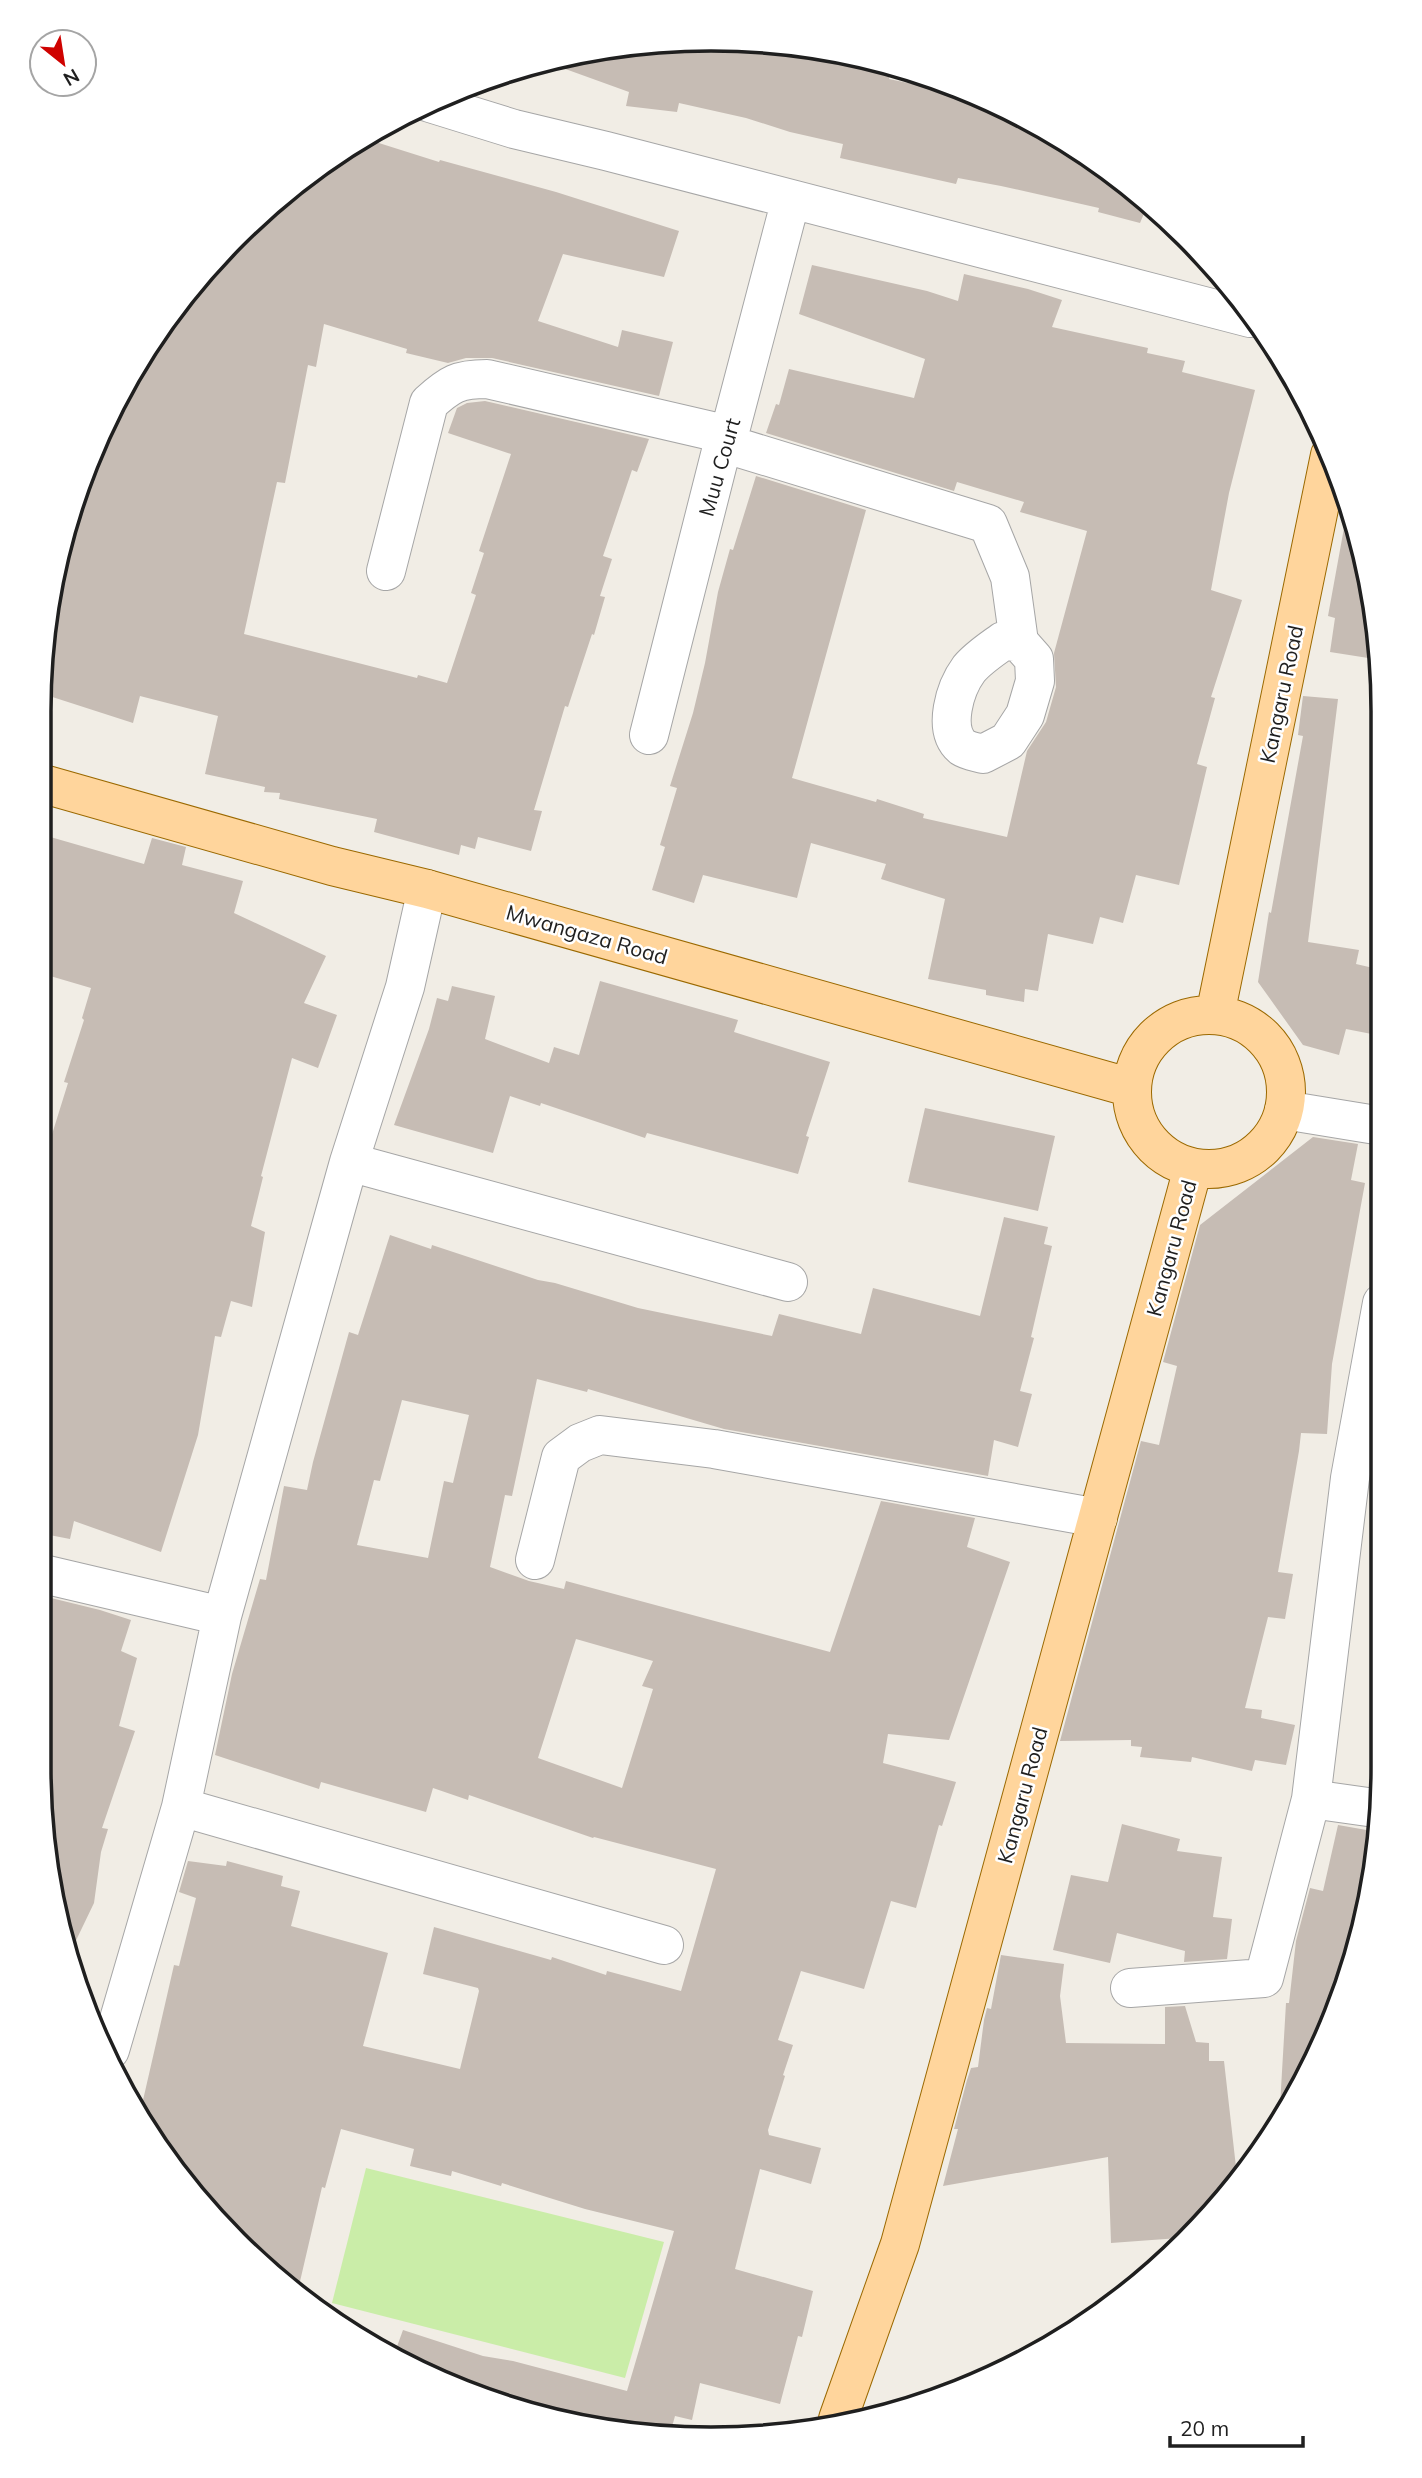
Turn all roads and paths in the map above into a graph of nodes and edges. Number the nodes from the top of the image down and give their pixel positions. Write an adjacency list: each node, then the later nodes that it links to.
1 (445, 107): 2 (street)
2 (791, 199): 3 (street); 4 (street, Muu Court)
3 (1239, 315)
4 (726, 439): 6 (street); 7 (street); 8 (street, Muu Court)
5 (1326, 473): 11 (main road, Kangaru Road)
6 (386, 571)
7 (1019, 642)
8 (649, 735)
9 (51, 786): 10 (main road, Mwangaza Road)
10 (427, 888): 12 (main road, Mwangaza Road); 15 (street)
11 (1215, 1015): 12 (main road); 13 (main road)
12 (1132, 1088): 16 (main road)
13 (1284, 1110): 14 (street); 16 (main road)
14 (1371, 1124)
15 (349, 1162): 17 (street); 23 (street)
16 (1193, 1168): 20 (main road, Kangaru Road)
17 (788, 1282)
18 (1371, 1425): 19 (street)
19 (1366, 1481): 24 (street)
20 (1098, 1518): 21 (street); 30 (main road, Kangaru Road)
21 (535, 1560)
22 (51, 1576): 23 (street)
23 (222, 1616): 26 (street)
24 (1311, 1799): 25 (street); 28 (street)
25 (1370, 1806)
26 (181, 1807): 27 (street); 29 (street)
27 (664, 1945)
28 (1130, 1988)
29 (112, 2044)
30 (839, 2415)

